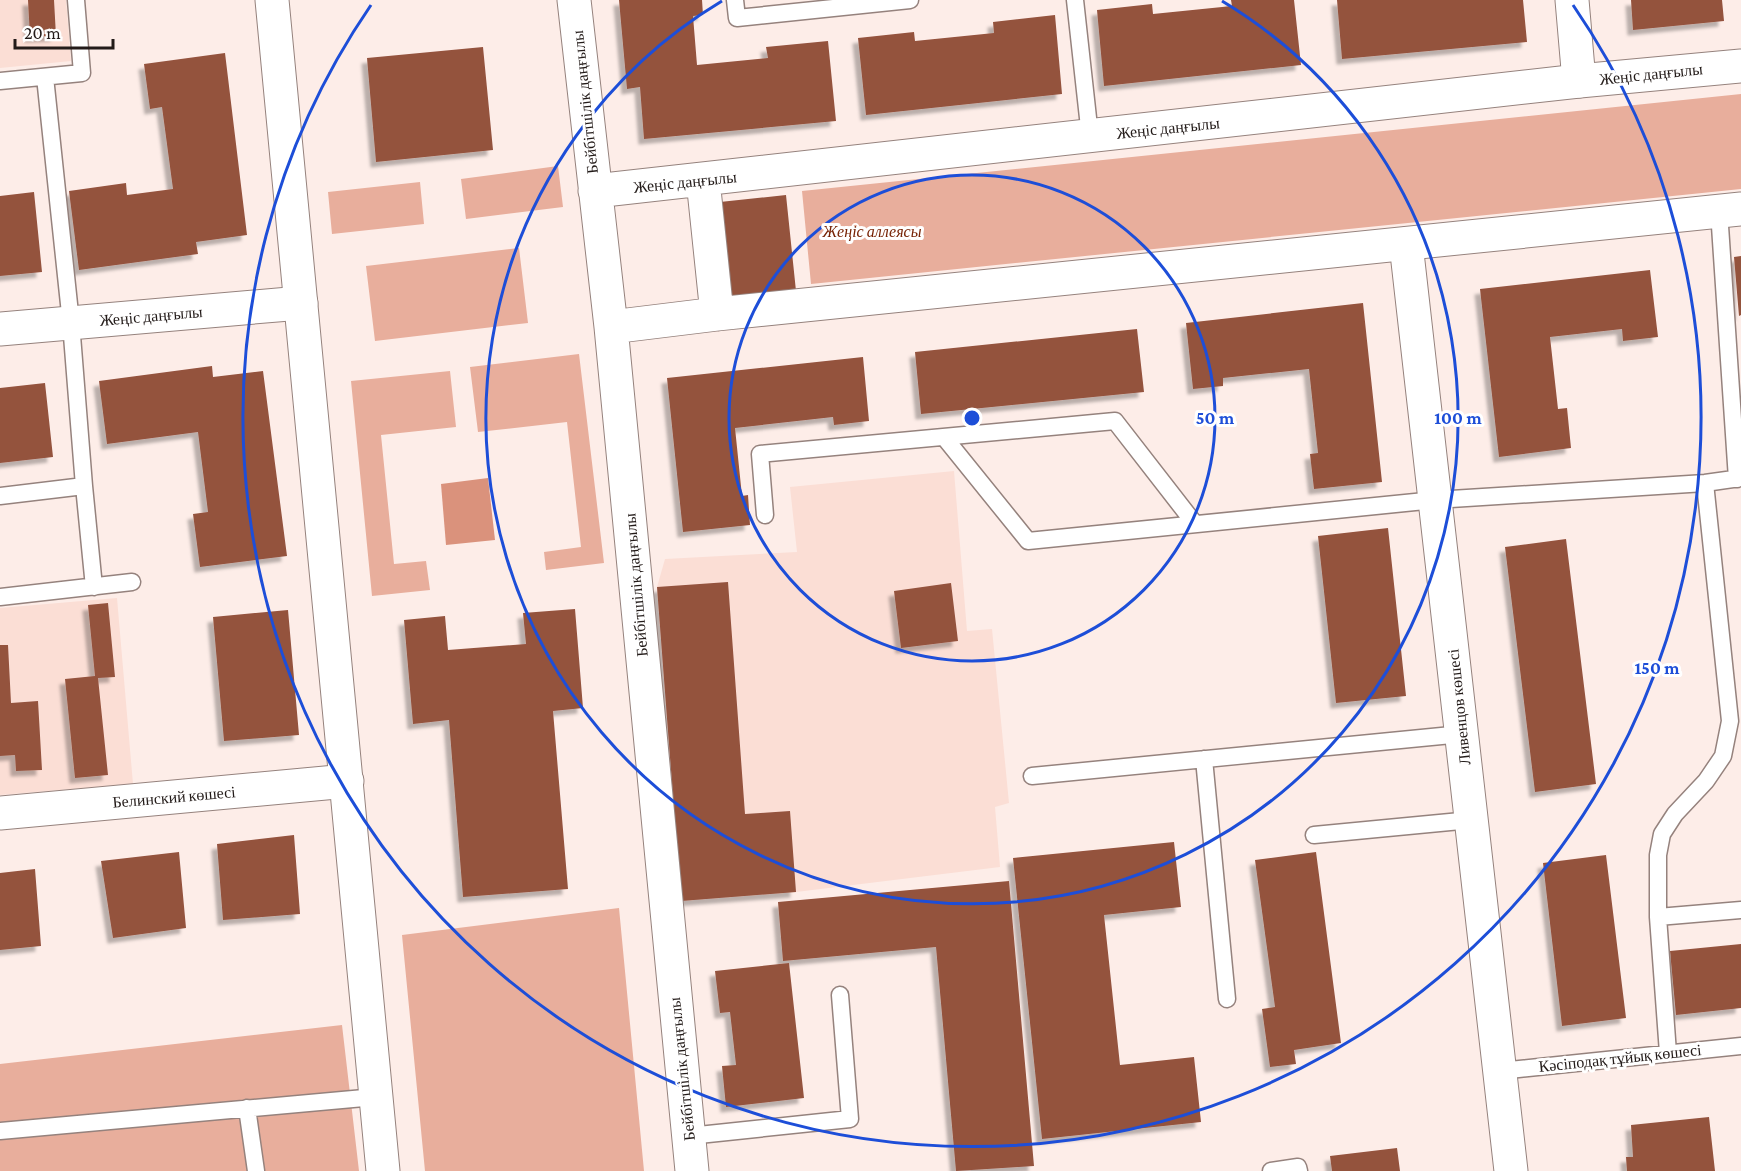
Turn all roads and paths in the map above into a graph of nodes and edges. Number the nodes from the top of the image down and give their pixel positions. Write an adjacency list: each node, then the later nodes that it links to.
1 (76, 0): 9 (lane)
2 (272, 0): 17 (street)
3 (574, 0): 14 (street, Бейбітшілік даңғылы)
4 (735, 0): 5 (lane)
5 (910, 0)
6 (1075, 0): 12 (lane)
7 (1572, 0): 11 (street)
8 (1741, 66): 11 (street, Жеңіс даңғылы)
9 (45, 77): 10 (lane); 19 (lane)
10 (0, 81)
11 (1579, 81): 12 (street, Жеңіс даңғылы)
12 (1090, 136): 13 (street, Жеңіс даңғылы)
13 (703, 180): 14 (street, Жеңіс даңғылы); 18 (street)
14 (595, 191): 20 (street, Бейбітшілік даңғылы)
15 (1730, 210): 16 (street); 23 (lane)
16 (1406, 244): 18 (street); 27 (street, Ливенцов көшесі)
17 (301, 303): 19 (street, Жеңіс даңғылы); 36 (street)
18 (717, 314): 20 (street)
19 (71, 323): 21 (street, Жеңіс даңғылы); 25 (lane)
20 (611, 327): 50 (street, Бейбітшілік даңғылы)
21 (0, 329)
22 (944, 437): 28 (lane); 29 (lane); 29 (lane)
23 (1739, 479): 24 (lane)
24 (1705, 483): 27 (lane); 41 (lane)
25 (84, 486): 26 (lane); 31 (lane)
26 (0, 496)
27 (1435, 500): 29 (lane); 33 (street, Ливенцов көшесі)
28 (765, 515)
29 (1195, 524)
30 (132, 582): 31 (lane)
31 (94, 586): 32 (lane)
32 (0, 597)
33 (1462, 734): 34 (lane); 38 (street, Ливенцов көшесі)
34 (1204, 759): 35 (lane); 43 (lane)
35 (1032, 776)
36 (347, 782): 37 (street, Белинский көшесі); 47 (street)
37 (0, 813)
38 (1471, 820): 39 (lane); 46 (street, Ливенцов көшесі)
39 (1314, 835)
40 (1741, 910): 41 (lane)
41 (1658, 918): 45 (lane)
42 (840, 995): 50 (lane)
43 (1227, 999)
44 (1741, 1046): 45 (lane, Кәсіподақ тұйық көшесі)
45 (1668, 1053): 46 (lane, Кәсіподақ тұйық көшесі)
46 (1500, 1071): 56 (street, Ливенцов көшесі)
47 (375, 1096): 48 (lane); 52 (street)
48 (247, 1108): 49 (lane); 51 (lane)
49 (0, 1131)
50 (689, 1136): 53 (street, Бейбітшілік даңғылы)
51 (256, 1171)
52 (383, 1171)
53 (692, 1171)
54 (1272, 1171): 55 (lane)
55 (1299, 1171)
56 (1511, 1171)

